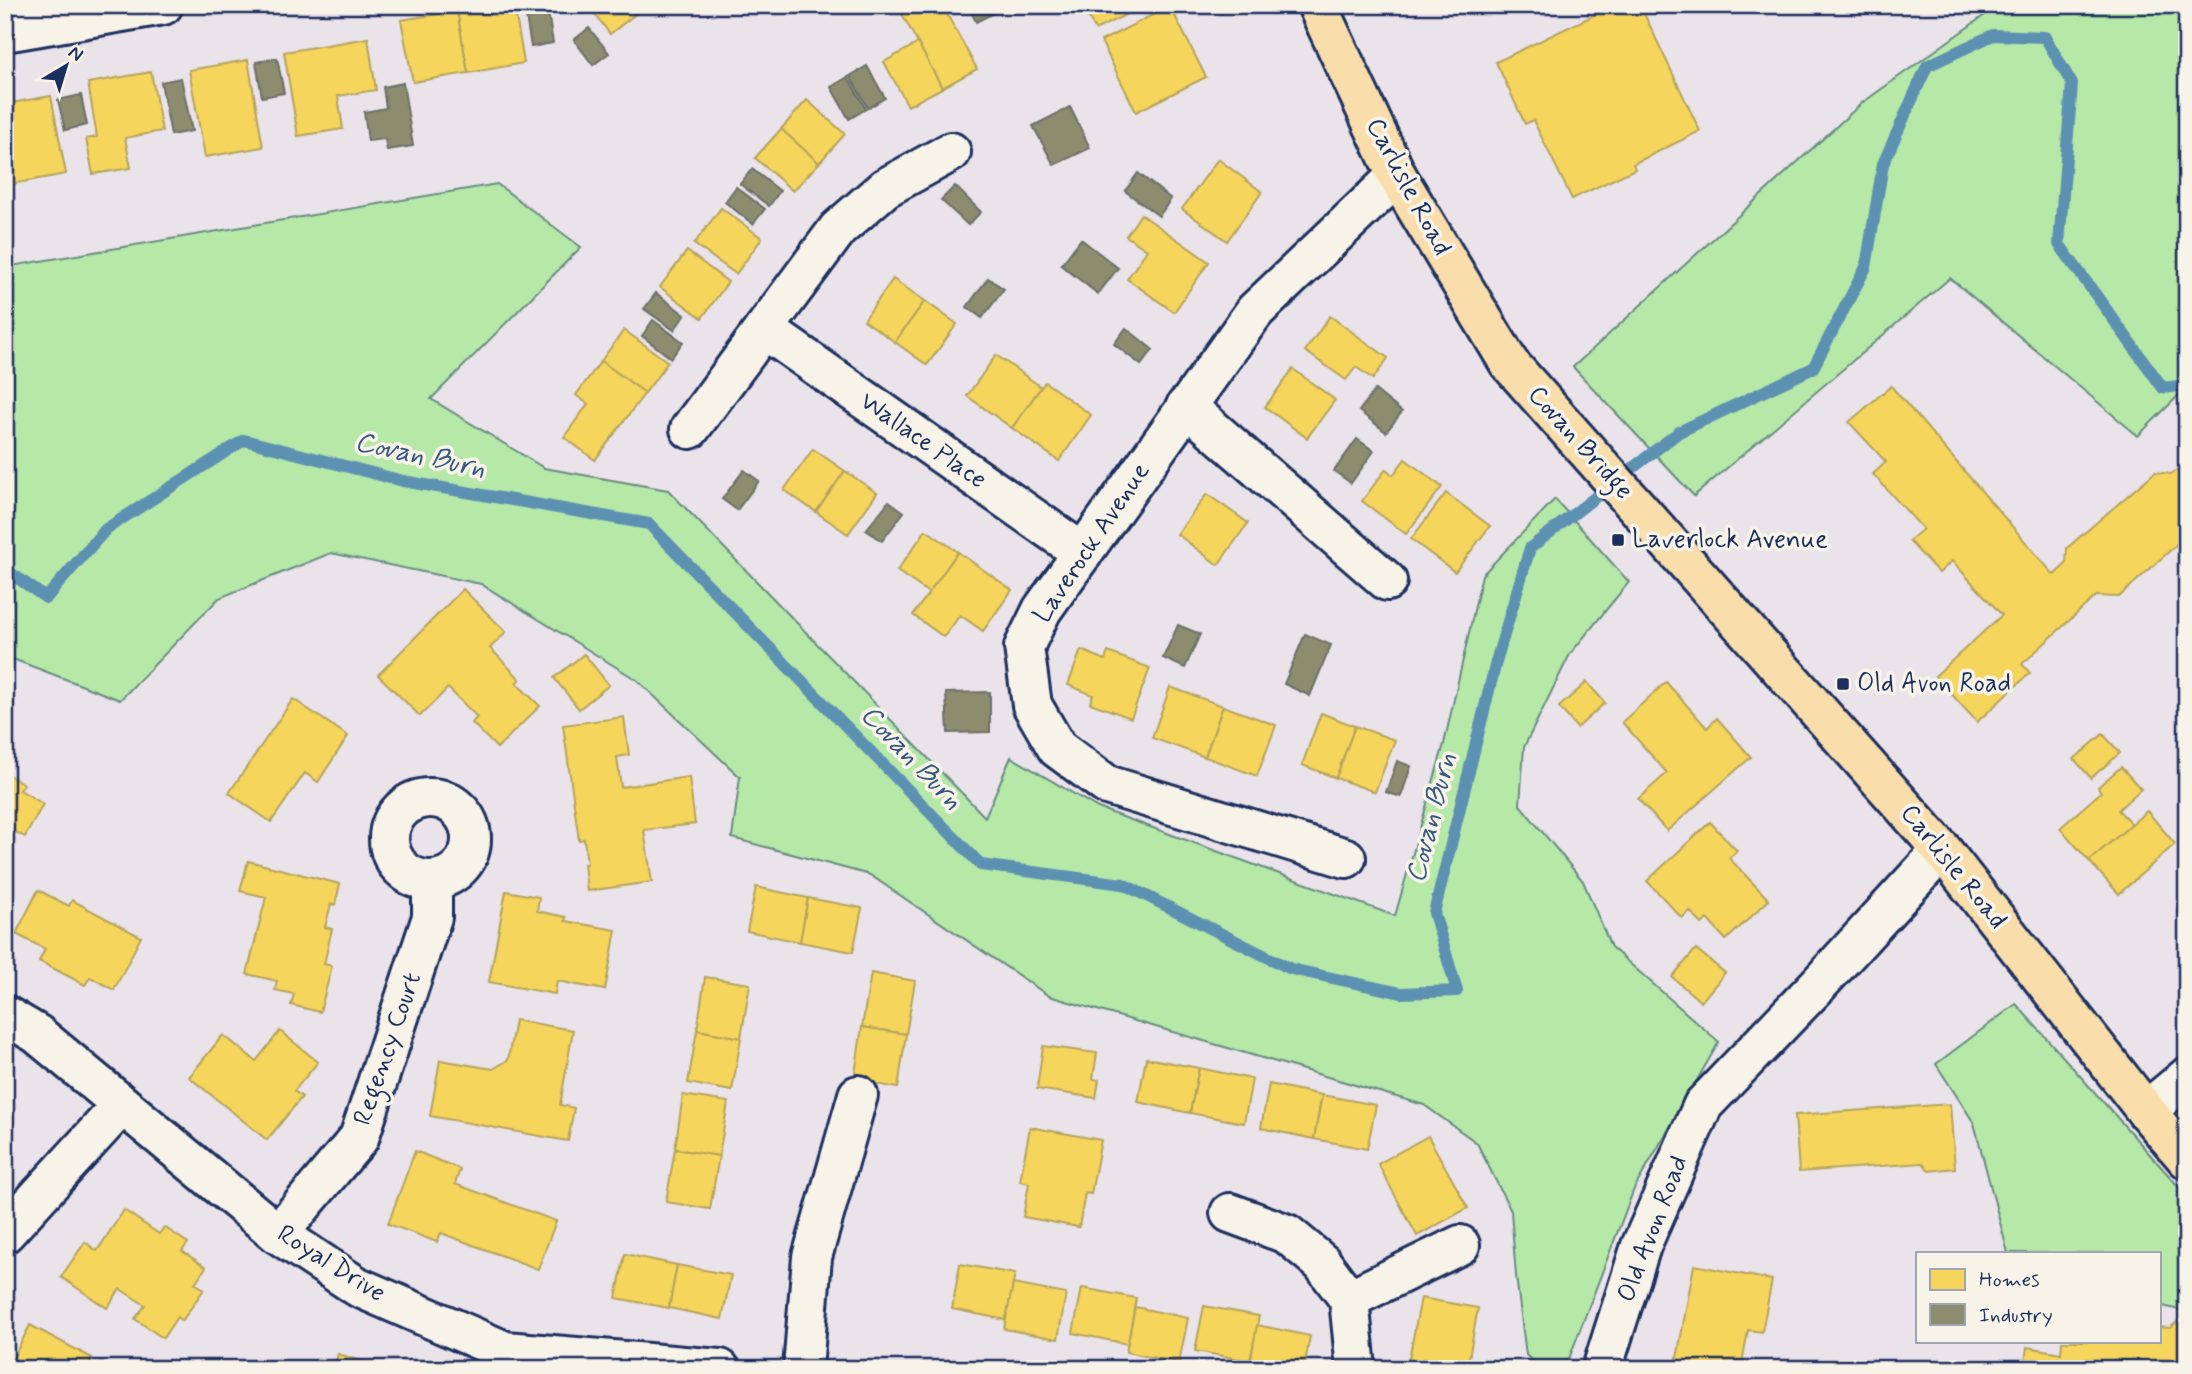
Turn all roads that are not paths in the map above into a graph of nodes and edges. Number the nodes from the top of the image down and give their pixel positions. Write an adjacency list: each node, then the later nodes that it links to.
1 (163, 5): 3 (street)
2 (1317, 5): 5 (main road, Carlisle Road)
3 (5, 32)
4 (951, 152): 6 (street)
5 (1396, 176): 7 (main road, Carlisle Road); 8 (street, Laverock Avenue)
6 (764, 329): 9 (street); 10 (street, Wallace Place)
7 (1509, 363): 12 (main road, Covan Bridge)
8 (1186, 406): 10 (street, Laverock Avenue); 11 (street)
9 (690, 429)
10 (1083, 553): 14 (street, Laverock Avenue)
11 (1387, 581)
12 (1707, 586): 13 (main road, Carlisle Road)
13 (1942, 850): 20 (main road, Carlisle Road); 31 (street, Old Avon Road)
14 (1346, 858)
15 (432, 881): 24 (street, Regency Court)
16 (5, 1015): 19 (street, Royal Drive)
17 (2187, 1077): 20 (street)
18 (858, 1095): 29 (street)
19 (122, 1105): 23 (street); 24 (street, Royal Drive)
20 (2146, 1111): 21 (main road, Carlisle Road)
21 (2187, 1158)
22 (1230, 1213): 26 (street)
23 (5, 1233)
24 (278, 1234): 27 (street, Royal Drive)
25 (1460, 1245): 26 (street)
26 (1349, 1298): 30 (street)
27 (501, 1360): 28 (street, Royal Drive)
28 (720, 1369)
29 (803, 1369)
30 (1356, 1369)
31 (1602, 1369)

